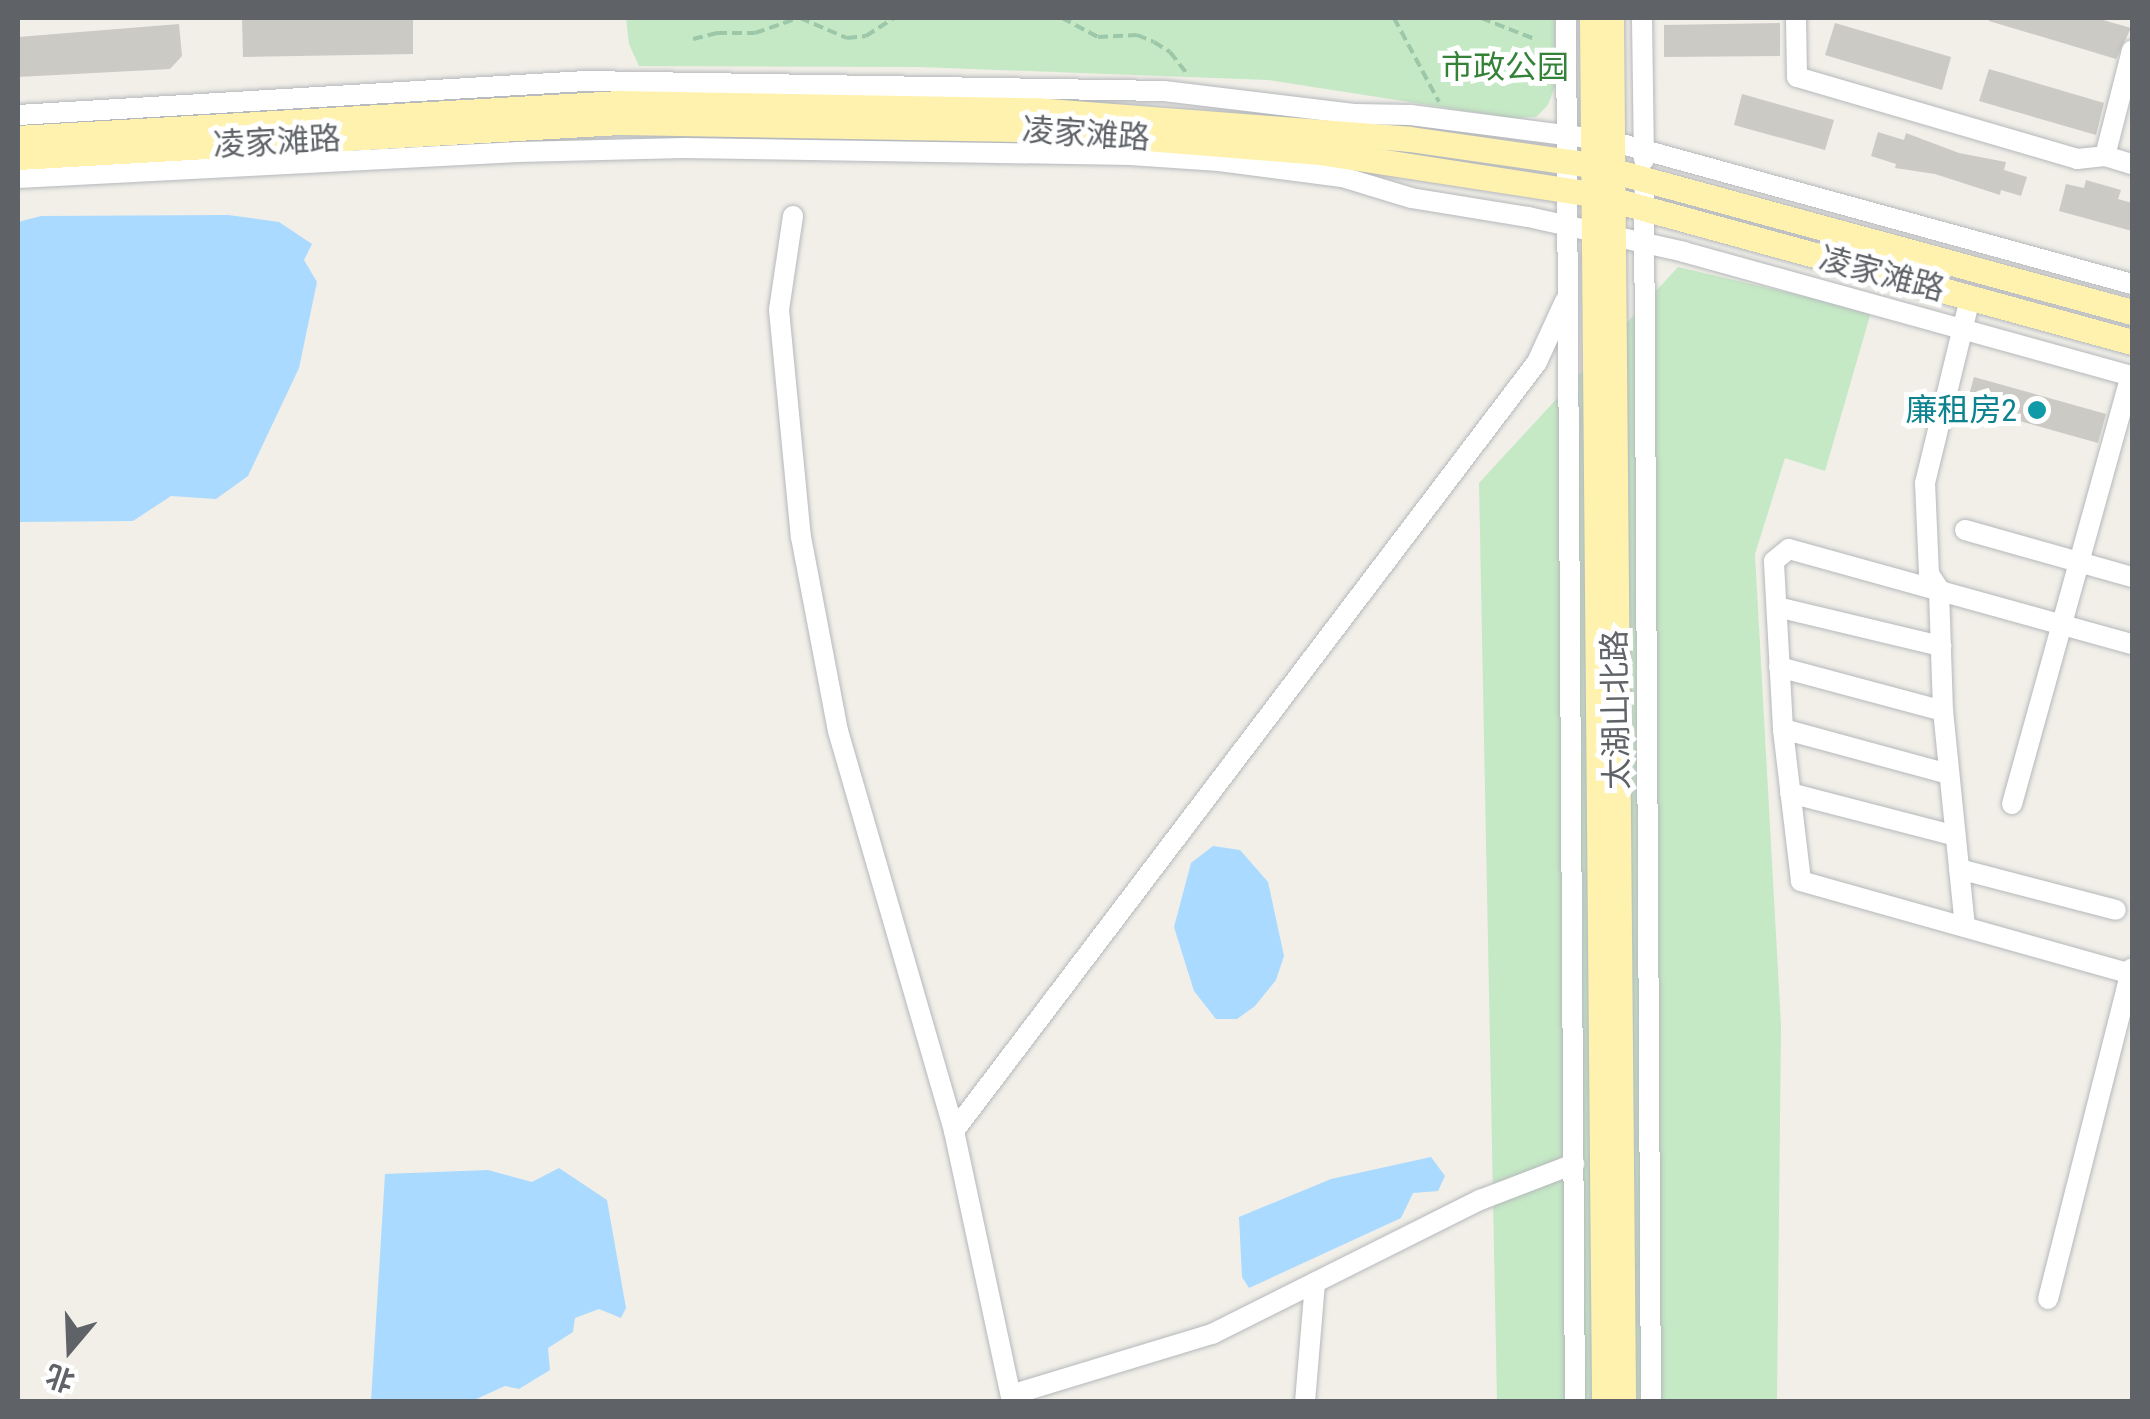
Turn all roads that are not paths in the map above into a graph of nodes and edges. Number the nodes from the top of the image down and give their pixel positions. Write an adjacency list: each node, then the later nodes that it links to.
1 (1566, 18): 9 (street)
2 (1592, 18): 9 (main road, 太湖山北路)
3 (1611, 18): 9 (main road, 太湖山北路)
4 (1642, 18): 10 (street)
5 (1796, 18): 11 (street)
6 (2132, 50): 11 (street)
7 (18, 115): 9 (street)
8 (18, 138): 14 (main road, 凌家滩路)
9 (1590, 138): 10 (street); 14 (main road, 太湖山北路); 14 (street)
10 (1644, 150): 16 (street); 22 (street)
11 (2105, 156): 13 (street)
12 (18, 157): 17 (main road, 凌家滩路)
13 (2132, 164)
14 (1590, 165): 16 (main road, 凌家滩路); 17 (main road, 太湖山北路)
15 (18, 178): 20 (street)
16 (1644, 179): 18 (street); 25 (main road, 凌家滩路)
17 (1590, 195): 18 (main road, 凌家滩路); 20 (main road, 太湖山北路)
18 (1644, 209): 21 (street); 24 (main road, 凌家滩路)
19 (793, 216): 48 (street)
20 (1590, 232): 21 (street); 23 (street); 55 (main road, 太湖山北路); 56 (main road, 太湖山北路)
21 (1645, 244): 26 (street); 57 (street)
22 (2132, 284)
23 (1568, 294): 48 (street); 49 (street)
24 (1970, 298): 26 (street); 27 (main road, 凌家滩路)
25 (2132, 312)
26 (1961, 329): 28 (street); 32 (street)
27 (2132, 342)
28 (2132, 376): 30 (street)
29 (1965, 530): 30 (street)
30 (2080, 562): 31 (street); 34 (street)
31 (2132, 577)
32 (1939, 589): 33 (street); 34 (street); 36 (street)
33 (1776, 607): 36 (street); 37 (street)
34 (2062, 625): 35 (street); 42 (street)
35 (2132, 644)
36 (1940, 646): 38 (street)
37 (1779, 667): 38 (street); 39 (street)
38 (1943, 711): 40 (street)
39 (1782, 729): 40 (street); 41 (street)
40 (1949, 774): 43 (street)
41 (1790, 792): 43 (street); 46 (street)
42 (2012, 804)
43 (1956, 836): 44 (street)
44 (1960, 869): 45 (street); 46 (street)
45 (2116, 910)
46 (1965, 926): 47 (street)
47 (2132, 971): 51 (street)
48 (954, 1130): 52 (street)
49 (1574, 1164): 50 (street); 54 (street)
50 (1315, 1282): 52 (street); 53 (street)
51 (2048, 1300)
52 (1012, 1398)
53 (1305, 1402)
54 (1575, 1402)
55 (1604, 1402)
56 (1623, 1402)
57 (1651, 1402)

